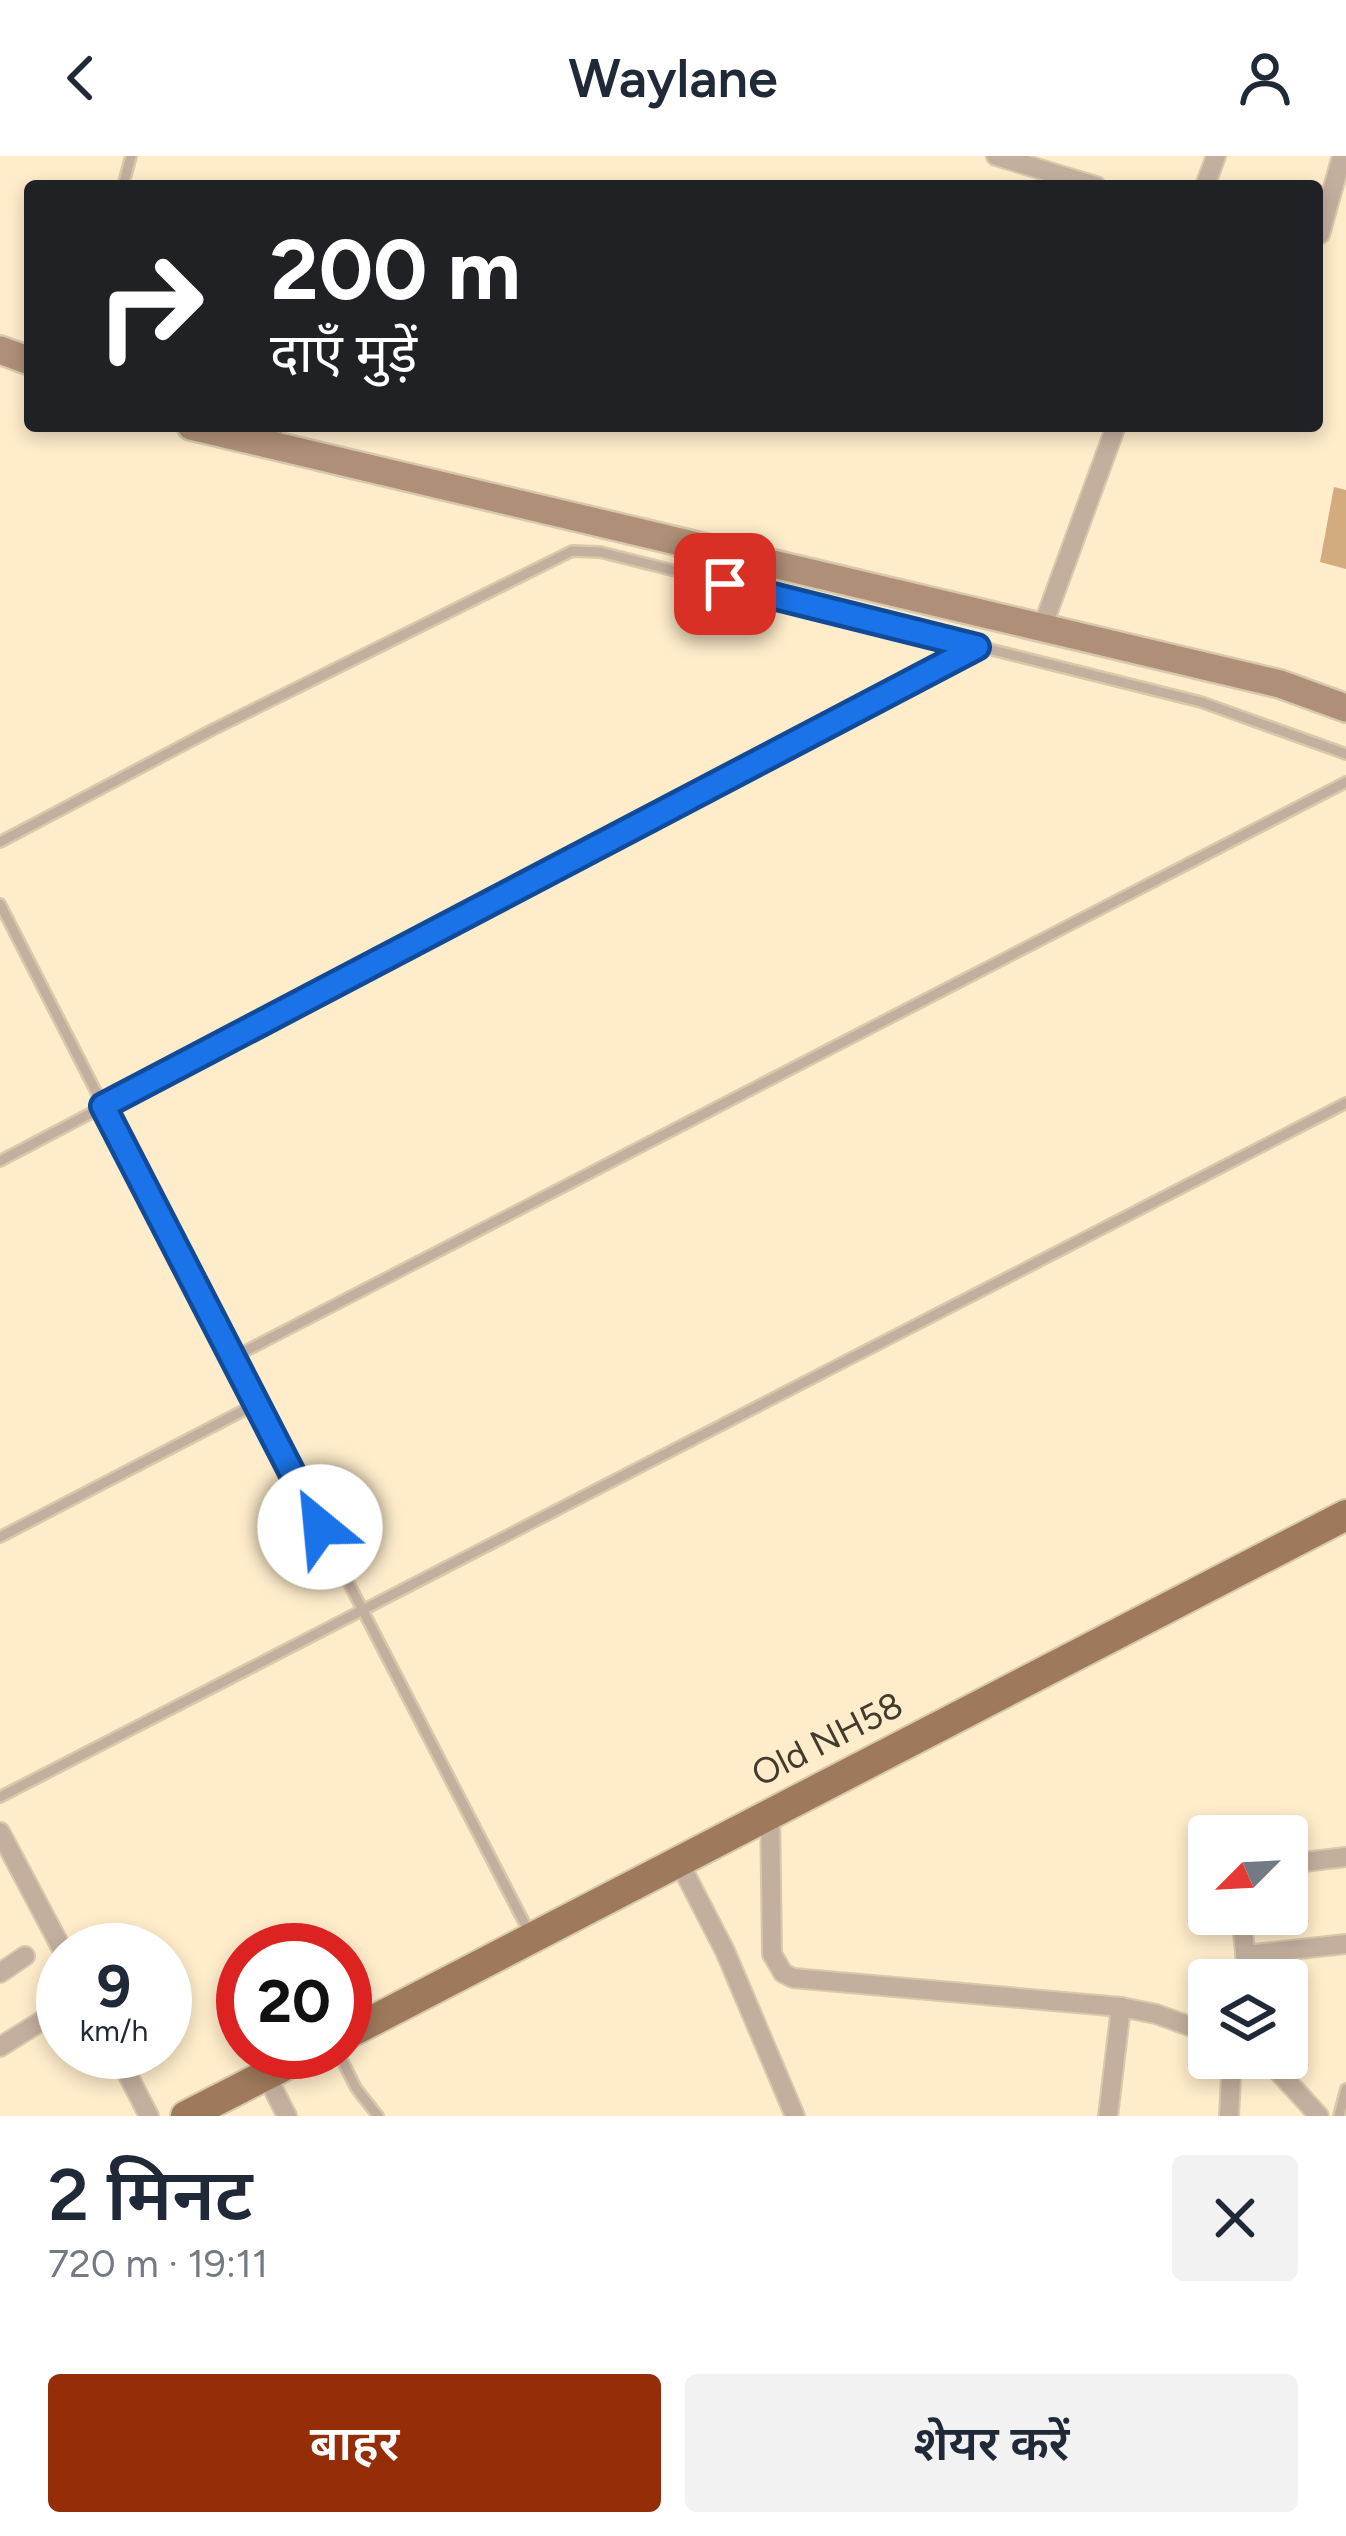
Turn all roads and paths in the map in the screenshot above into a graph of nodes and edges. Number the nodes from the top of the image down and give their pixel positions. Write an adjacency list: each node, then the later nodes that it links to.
1 (996, 156): 3 (street)
2 (1342, 156): 4 (street)
3 (1076, 180)
4 (1323, 223)
5 (216, 432): 8 (main road)
6 (291, 432): 8 (main road)
7 (1114, 432): 8 (street)
8 (1045, 620): 10 (main road); 11 (main road)
9 (977, 647): 12 (lane); 14 (lane); 17 (lane)
10 (1346, 690)
11 (1346, 708)
12 (1346, 754)
13 (1346, 782): 19 (lane)
14 (0, 842)
15 (0, 904): 17 (lane)
16 (1346, 1102): 24 (lane)
17 (103, 1106): 18 (lane); 19 (lane)
18 (0, 1161)
19 (232, 1358): 20 (lane)
20 (256, 1404): 23 (lane); 24 (lane)
21 (1346, 1501): 26 (main road, Old NH58)
22 (1346, 1515): 26 (main road, Old NH58)
23 (0, 1537)
24 (363, 1609): 25 (lane); 32 (lane)
25 (0, 1797)
26 (769, 1806): 29 (main road, Old NH58); 32 (main road, Old NH58); 40 (street)
27 (0, 1832): 31 (street)
28 (1346, 1858): 30 (street)
29 (678, 1860): 41 (main road, Old NH58); 59 (street)
30 (1308, 1862)
31 (48, 1923)
32 (526, 1926): 39 (main road, Old NH58)
33 (1243, 1935): 35 (street)
34 (1346, 1944): 35 (street)
35 (1245, 1955): 37 (street)
36 (25, 1956): 38 (street)
37 (1245, 1959)
38 (0, 1973)
39 (372, 2007)
40 (1121, 2007): 43 (street); 60 (street)
41 (372, 2021)
42 (36, 2024): 44 (street)
43 (1188, 2025)
44 (0, 2047)
45 (130, 2079): 54 (street)
46 (243, 2079): 55 (main road)
47 (251, 2079): 56 (main road)
48 (279, 2079): 57 (street)
49 (351, 2079): 58 (lane)
50 (1231, 2079): 61 (street)
51 (1283, 2079): 53 (street)
52 (1346, 2089): 62 (lane)
53 (1310, 2112)
54 (149, 2116)
55 (161, 2116)
56 (188, 2116)
57 (287, 2116)
58 (378, 2116)
59 (795, 2116)
60 (1108, 2116)
61 (1229, 2116)
62 (1339, 2116)

